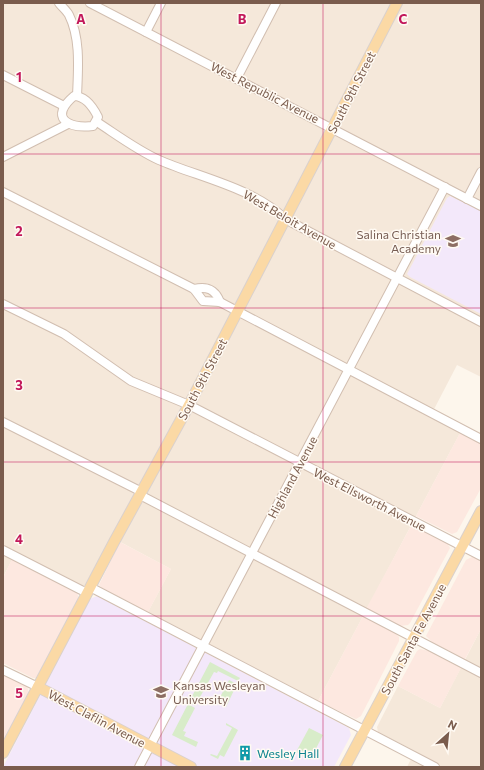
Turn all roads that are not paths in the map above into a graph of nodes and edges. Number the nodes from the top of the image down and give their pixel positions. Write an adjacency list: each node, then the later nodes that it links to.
1 (59, 3): 7 (street)
2 (71, 3): 7 (street)
3 (90, 3): 8 (street, West Republic Avenue)
4 (161, 3): 8 (street)
5 (276, 3): 10 (street)
6 (397, 3): 15 (main road, South 9th Street)
7 (69, 14): 11 (street)
8 (146, 32): 10 (street, West Republic Avenue)
9 (3, 75): 12 (street)
10 (237, 78): 15 (street, West Republic Avenue)
11 (77, 96): 12 (street); 13 (street)
12 (64, 106): 14 (street)
13 (96, 122): 14 (street); 22 (street, West Beloit Avenue)
14 (68, 124): 16 (street)
15 (333, 127): 18 (street, West Republic Avenue); 22 (main road, South 9th Street)
16 (3, 157)
17 (481, 172): 20 (street)
18 (445, 187): 20 (street, West Republic Avenue); 23 (street, Highland Avenue)
19 (3, 192): 24 (street)
20 (467, 199): 21 (street, West Republic Avenue)
21 (481, 206)
22 (285, 219): 23 (street, West Beloit Avenue); 27 (main road, South 9th Street)
23 (397, 278): 28 (street, West Beloit Avenue); 29 (street, Highland Avenue)
24 (194, 289): 25 (street); 25 (street)
25 (220, 302): 27 (street)
26 (3, 304): 30 (street, West Ellsworth Avenue)
27 (237, 311): 29 (street); 30 (main road, South 9th Street)
28 (481, 322)
29 (349, 370): 32 (street); 33 (street, Highland Avenue)
30 (189, 405): 33 (street, West Ellsworth Avenue); 34 (main road, South 9th Street)
31 (3, 422): 34 (street)
32 (481, 439)
33 (300, 463): 36 (street, West Ellsworth Avenue); 38 (street, Highland Avenue)
34 (141, 493): 38 (street); 40 (main road, South 9th Street)
35 (481, 510): 36 (main road, South Santa Fe Avenue)
36 (462, 547): 39 (street, West Ellsworth Avenue); 41 (main road, South Santa Fe Avenue)
37 (3, 550): 40 (street)
38 (251, 553): 41 (street); 42 (street, Highland Avenue)
39 (481, 556)
40 (88, 590): 42 (street); 45 (main road, South 9th Street)
41 (413, 638): 44 (street); 46 (main road, South Santa Fe Avenue)
42 (203, 646): 46 (street); 47 (street, Highland Avenue)
43 (3, 670): 45 (street, West Claflin Avenue)
44 (481, 673)
45 (38, 688): 47 (main road, West Claflin Avenue); 48 (main road, South 9th Street)
46 (364, 730): 51 (main road, South Santa Fe Avenue); 52 (street)
47 (150, 746): 49 (street, Highland Avenue); 50 (main road, West Claflin Avenue)
48 (3, 753)
49 (139, 767)
50 (191, 767)
51 (345, 767)
52 (435, 767)

